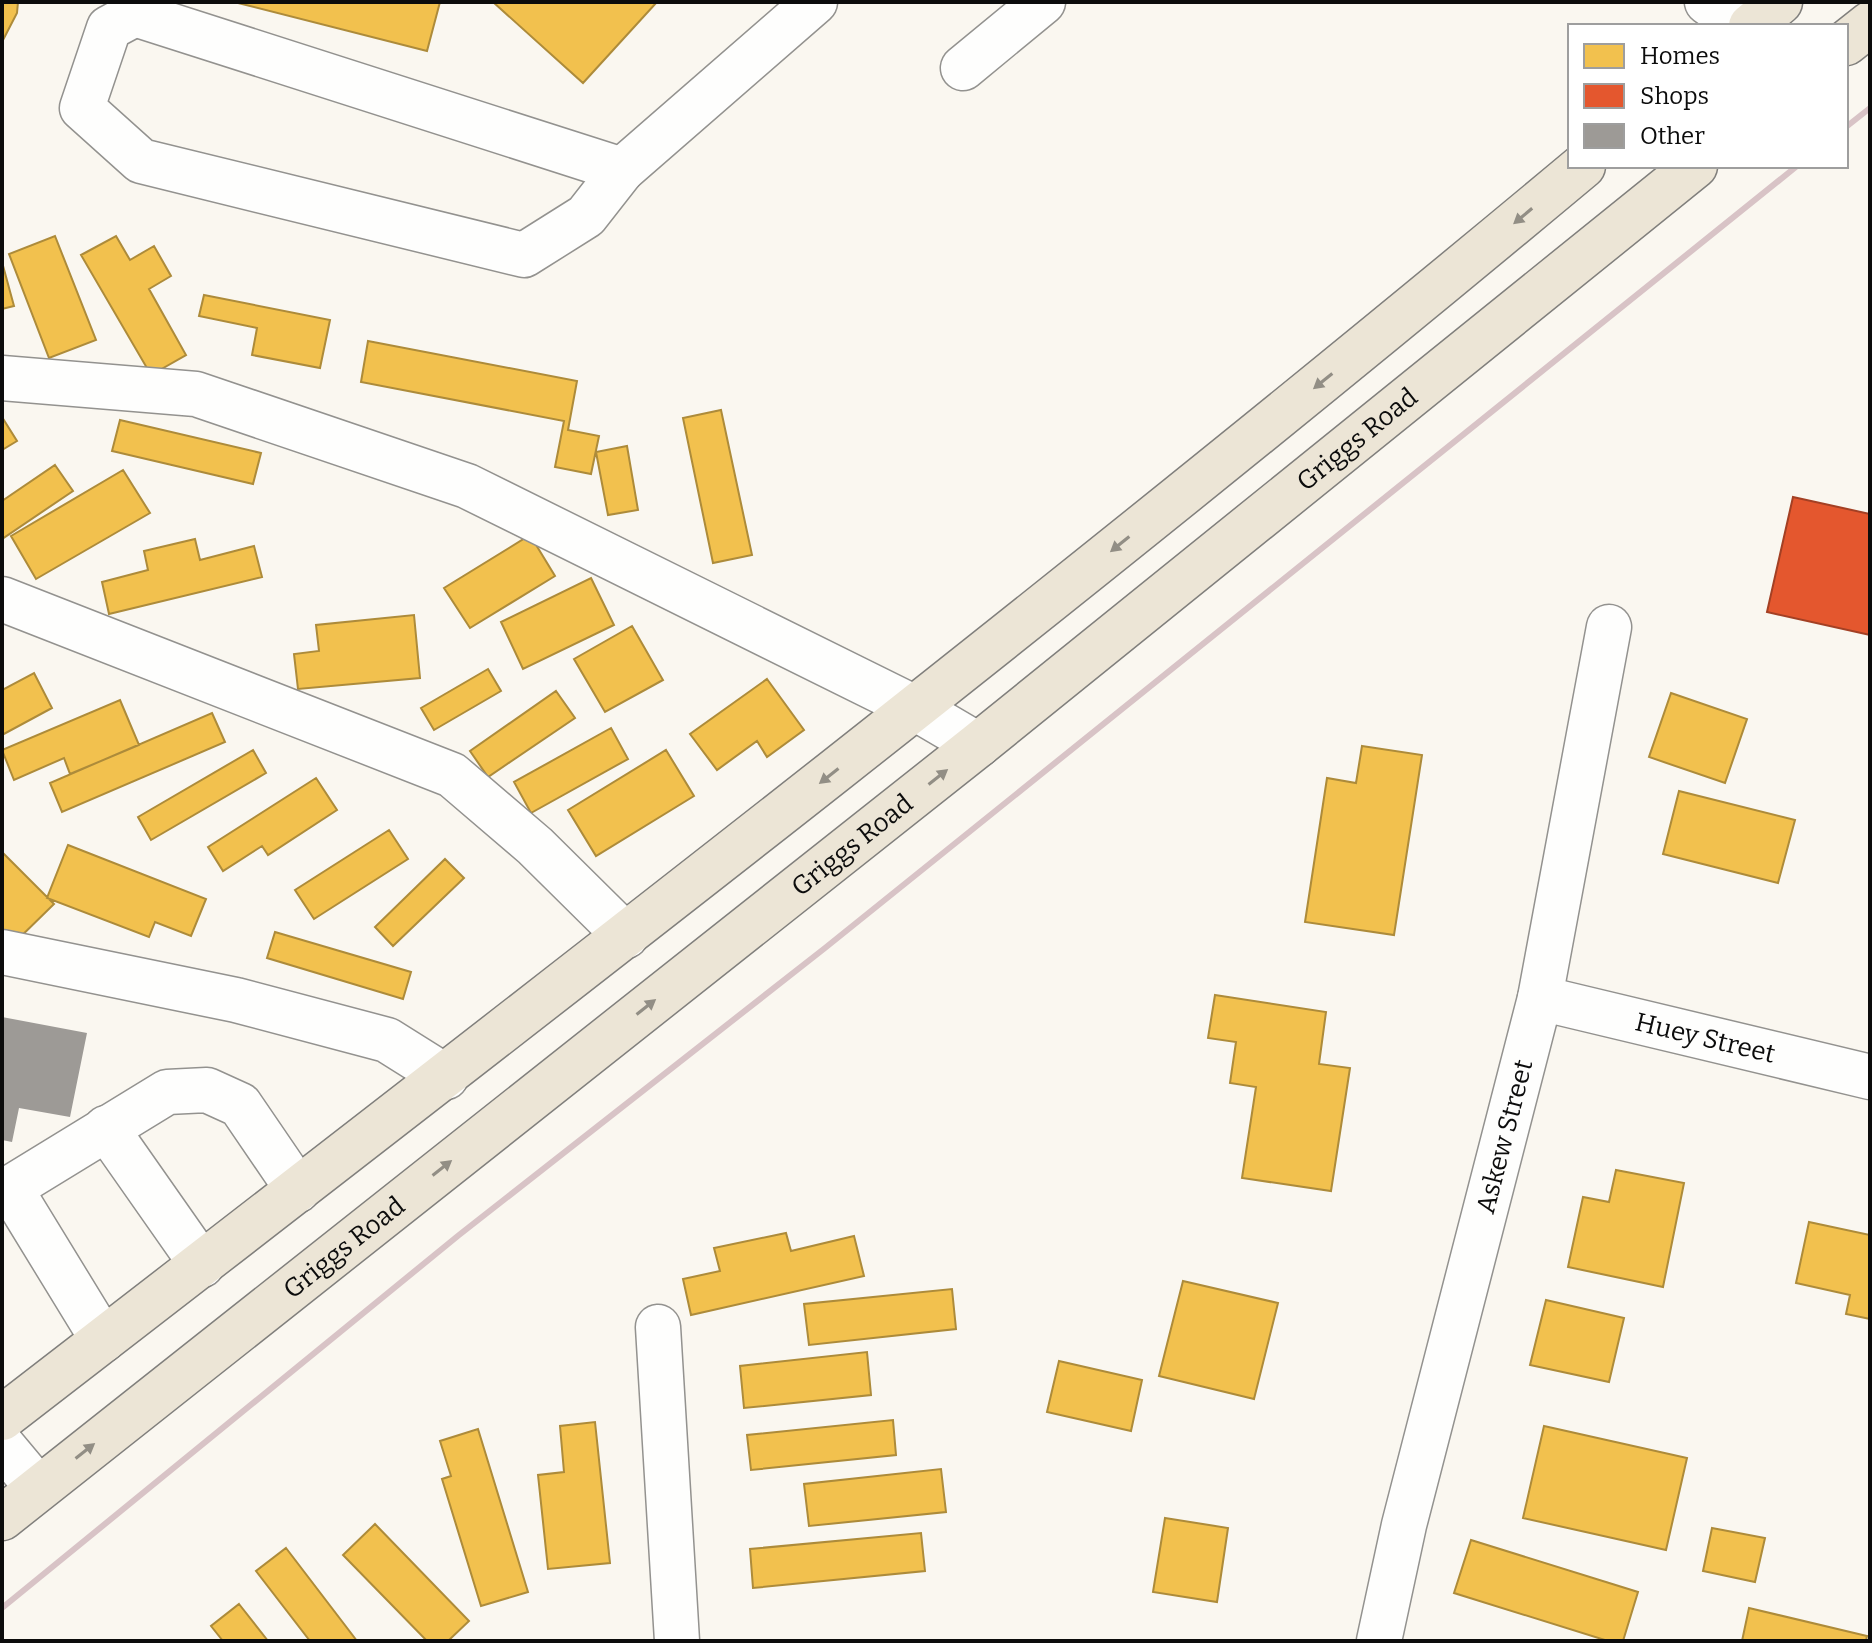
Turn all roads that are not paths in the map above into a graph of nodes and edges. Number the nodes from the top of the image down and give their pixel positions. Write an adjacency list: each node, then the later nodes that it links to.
1 (815, 2): 13 (street)
2 (1043, 2): 10 (street)
3 (1707, 2): 6 (street)
4 (1780, 2): 7 (main road)
5 (137, 8): 13 (street); 13 (street)
6 (1738, 24)
7 (1753, 24)
8 (1870, 24): 9 (main road)
9 (1848, 41)
10 (963, 68)
11 (1581, 168): 17 (main road, one-way to 17)
12 (1693, 168): 18 (main road, Griggs Road)
13 (622, 170)
14 (2, 378): 17 (street)
15 (2, 599): 19 (street)
16 (1609, 627): 21 (street, Askew Street)
17 (915, 708): 18 (street); 19 (main road, one-way to 19)
18 (978, 745): 32 (main road, Griggs Road, one-way to 18)
19 (626, 936): 22 (main road)
20 (2, 952): 22 (street)
21 (1540, 998): 23 (street, Huey Street); 35 (street, Askew Street)
22 (446, 1077): 25 (main road)
23 (1870, 1077)
24 (106, 1128): 25 (street); 26 (street); 27 (street)
25 (298, 1190): 27 (main road)
26 (6, 1191): 29 (street)
27 (202, 1265): 29 (main road)
28 (658, 1327): 34 (street)
29 (103, 1340): 30 (main road)
30 (2, 1418)
31 (2, 1445): 32 (street)
32 (38, 1488): 33 (main road, Griggs Road)
33 (2, 1518)
34 (677, 1641)
35 (1379, 1641)

